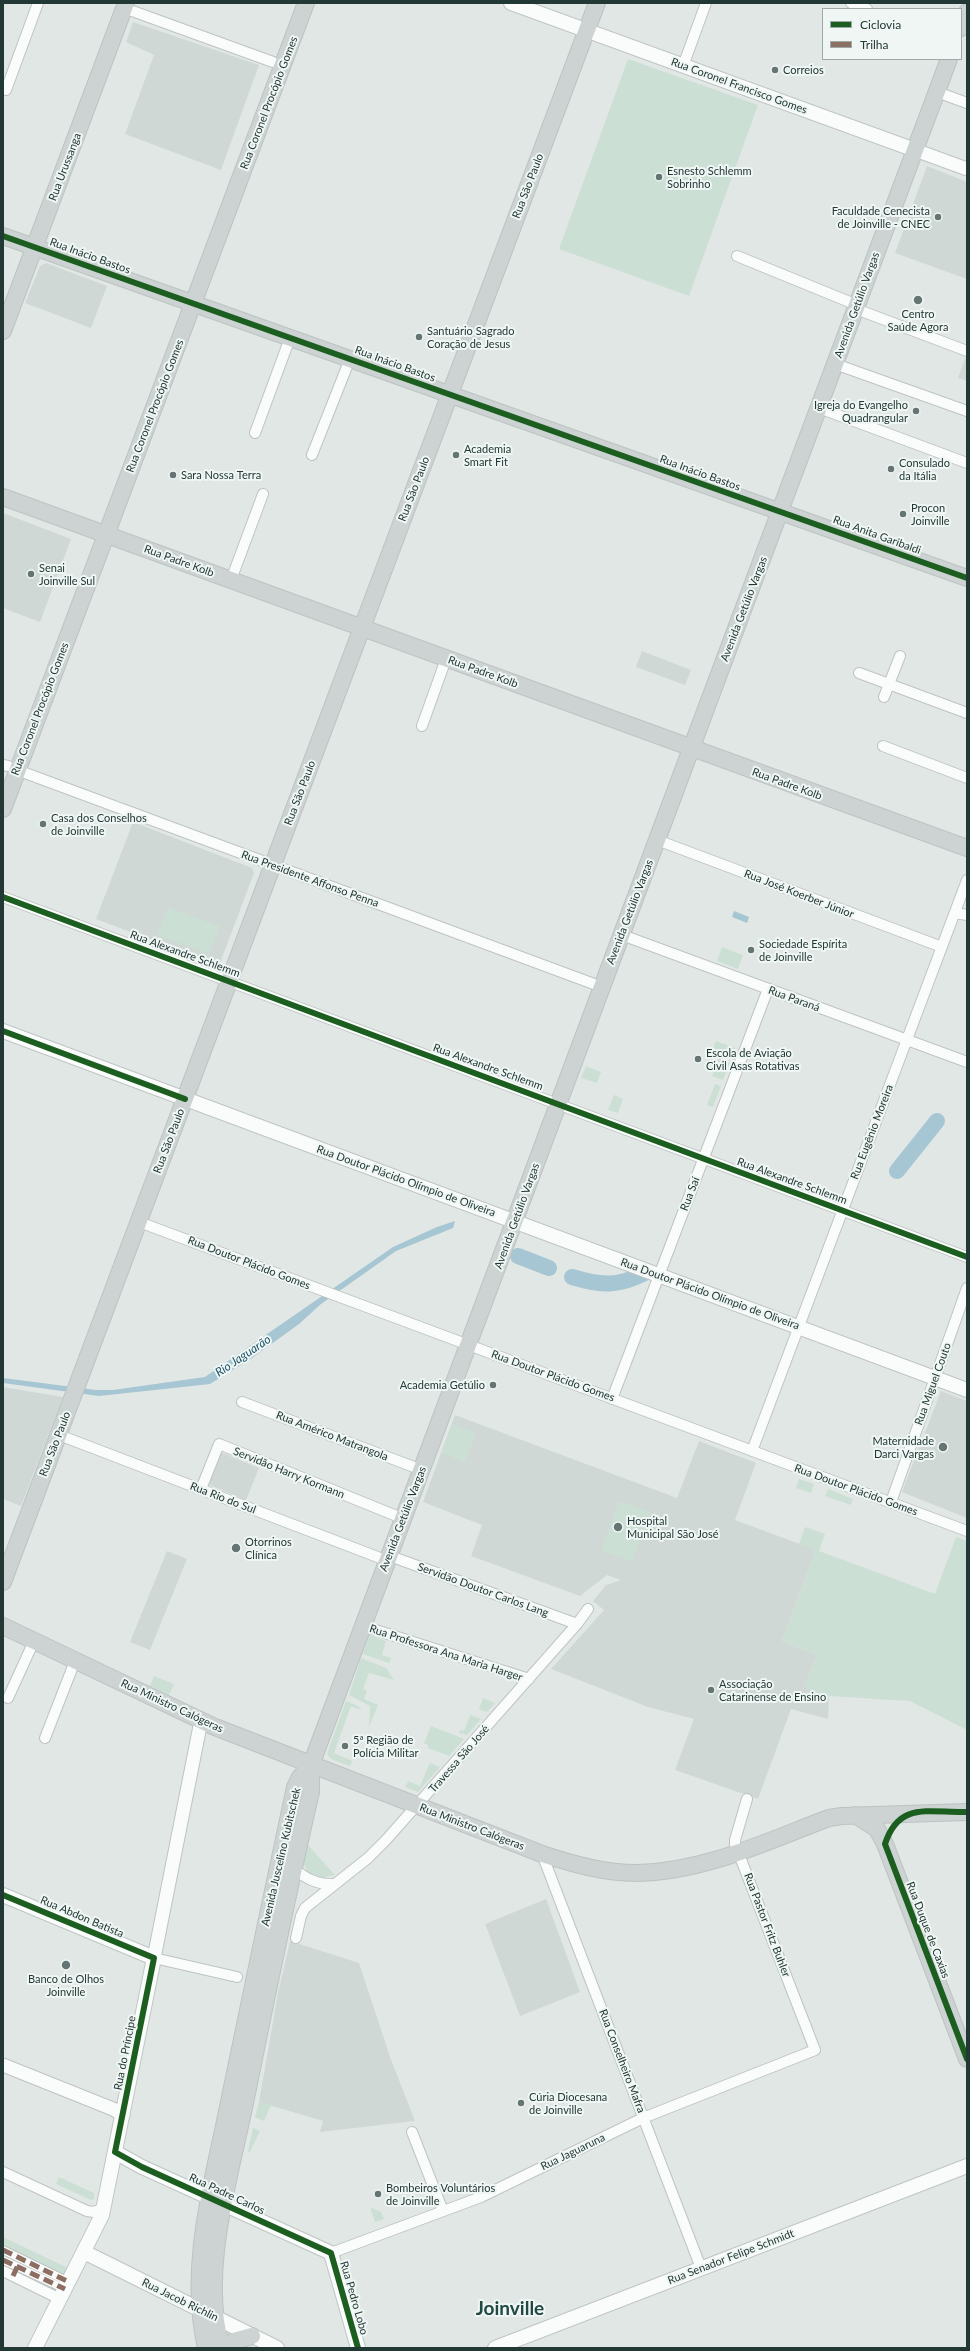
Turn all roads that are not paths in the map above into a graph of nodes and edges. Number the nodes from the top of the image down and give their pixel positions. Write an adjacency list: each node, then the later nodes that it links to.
1 (38, 3): 16 (street)
2 (295, 3): 14 (main road, Rua Coronel Procópio Gomes)
3 (306, 3): 24 (main road, Rua Coronel Procópio Gomes)
4 (510, 3): 12 (main road, Rua Coronel Francisco Gomes)
5 (597, 3): 12 (main road, Rua São Paulo)
6 (706, 3): 15 (street)
7 (851, 3): 9 (street)
8 (125, 6): 14 (street); 22 (main road, Rua Urussanga)
9 (864, 8)
10 (967, 12): 11 (main road)
11 (962, 25)
12 (586, 31): 15 (main road, Rua Coronel Francisco Gomes); 31 (main road, Rua São Paulo)
13 (949, 60): 17 (main road, Avenida Getúlio Vargas)
14 (273, 62): 24 (main road, Rua Coronel Procópio Gomes)
15 (683, 66): 19 (main road, Rua Coronel Francisco Gomes)
16 (6, 90)
17 (937, 92): 18 (street); 19 (main road, Avenida Getúlio Vargas)
18 (967, 103)
19 (915, 150): 20 (street, Rua Coronel Francisco Gomes); 25 (main road, Avenida Getúlio Vargas)
20 (967, 169)
21 (3, 236): 22 (main road, Rua Inácio Bastos)
22 (35, 247): 24 (main road, Rua Inácio Bastos); 26 (main road, Rua Urussanga)
23 (737, 256): 25 (street)
24 (188, 301): 27 (main road, Rua Inácio Bastos); 40 (main road, Rua Coronel Procópio Gomes)
25 (857, 307): 28 (street); 30 (main road, Avenida Getúlio Vargas)
26 (3, 331)
27 (290, 338): 29 (main road, Rua Inácio Bastos); 34 (street)
28 (967, 351)
29 (350, 359): 31 (main road, Rua Inácio Bastos); 35 (street)
30 (835, 364): 32 (main road, Avenida Getúlio Vargas); 33 (street)
31 (450, 394): 39 (main road, Rua Inácio Bastos); 43 (main road, Rua São Paulo)
32 (819, 408): 36 (street); 39 (main road, Avenida Getúlio Vargas)
33 (967, 411)
34 (255, 433)
35 (312, 455)
36 (967, 463)
37 (263, 494): 42 (street)
38 (3, 497): 40 (main road, Rua Padre Kolb)
39 (780, 512): 41 (main road, Rua Anita Garibaldi); 52 (main road, Avenida Getúlio Vargas)
40 (101, 533): 42 (main road, Rua Padre Kolb); 53 (main road, Rua Coronel Procópio Gomes)
41 (967, 578)
42 (231, 580): 43 (main road, Rua Padre Kolb)
43 (362, 628): 45 (main road, Rua Padre Kolb); 58 (main road, Rua São Paulo)
44 (900, 656): 47 (street)
45 (446, 659): 50 (street); 52 (main road, Rua Padre Kolb)
46 (859, 673): 47 (street)
47 (889, 684): 48 (street); 49 (street)
48 (884, 697)
49 (967, 713)
50 (422, 726)
51 (883, 746): 54 (street)
52 (692, 749): 56 (main road, Avenida Getúlio Vargas); 57 (main road, Rua Padre Kolb)
53 (8, 770): 55 (main road, Rua Coronel Procópio Gomes); 58 (street, Rua Presidente Affonso Penna)
54 (967, 778)
55 (3, 809)
56 (657, 840): 63 (main road, Avenida Getúlio Vargas); 64 (street, Rua José Koerber Júnior)
57 (966, 849)
58 (273, 865): 65 (main road, Rua São Paulo); 66 (street, Rua Presidente Affonso Penna)
59 (967, 880): 61 (street, Rua Eugênio Moreira)
60 (3, 897): 65 (street, Rua Alexandre Schlemm)
61 (955, 913): 62 (street); 64 (street, Rua Eugênio Moreira)
62 (967, 915)
63 (622, 936): 66 (main road, Avenida Getúlio Vargas); 67 (street, Rua Paraná)
64 (942, 947): 69 (street, Rua Eugênio Moreira)
65 (229, 981): 71 (main road, Rua São Paulo); 72 (street, Rua Alexandre Schlemm)
66 (602, 987): 72 (main road, Avenida Getúlio Vargas)
67 (768, 989): 69 (street, Rua Paraná); 73 (street, Rua Saí)
68 (3, 1031): 71 (main road, Rua Doutor Plácido Olímpio de Oliveira)
69 (907, 1040): 70 (street, Rua Paraná); 74 (street, Rua Eugênio Moreira)
70 (967, 1062)
71 (185, 1099): 75 (main road, Rua Doutor Plácido Olímpio de Oliveira); 76 (main road, Rua São Paulo)
72 (559, 1104): 73 (street, Rua Alexandre Schlemm); 75 (main road, Avenida Getúlio Vargas)
73 (704, 1158): 74 (street, Rua Alexandre Schlemm); 78 (street, Rua Saí)
74 (843, 1210): 77 (street, Rua Alexandre Schlemm); 80 (street, Rua Eugênio Moreira)
75 (515, 1221): 78 (main road, Rua Doutor Plácido Olímpio de Oliveira); 81 (main road, Avenida Getúlio Vargas)
76 (139, 1222): 81 (street, Rua Doutor Plácido Gomes); 86 (main road, Rua São Paulo)
77 (967, 1256)
78 (659, 1275): 80 (main road, Rua Doutor Plácido Olímpio de Oliveira); 84 (street, Rua Saí)
79 (967, 1288): 82 (street, Rua Miguel Couto)
80 (798, 1327): 82 (main road, Rua Doutor Plácido Olímpio de Oliveira); 87 (street, Rua Eugênio Moreira)
81 (469, 1345): 84 (street, Rua Doutor Plácido Gomes); 88 (main road, Avenida Getúlio Vargas)
82 (935, 1378): 83 (main road, Rua Doutor Plácido Olímpio de Oliveira); 90 (street, Rua Miguel Couto)
83 (967, 1390)
84 (612, 1399): 87 (street, Rua Doutor Plácido Gomes)
85 (242, 1402): 88 (street, Rua Américo Matrangola)
86 (59, 1434): 89 (street, Rua Rio do Sul); 94 (main road, Rua São Paulo)
87 (752, 1451): 90 (street, Rua Doutor Plácido Gomes)
88 (422, 1470): 91 (main road, Avenida Getúlio Vargas)
89 (201, 1489): 91 (street, Servidão Harry Kormann); 93 (street, Rua Rio do Sul)
90 (891, 1502): 92 (street, Rua Doutor Plácido Gomes)
91 (404, 1519): 93 (main road, Avenida Getúlio Vargas)
92 (967, 1531)
93 (389, 1559): 96 (street, Servidão Doutor Carlos Lang); 98 (main road, Avenida Getúlio Vargas)
94 (3, 1582)
95 (588, 1609): 96 (street, Travessa São José)
96 (577, 1624): 101 (street, Travessa São José)
97 (3, 1626): 99 (main road, Rua Ministro Calógeras)
98 (364, 1626): 101 (street, Rua Professora Ana Maria Harger); 105 (main road, Avenida Getúlio Vargas)
99 (34, 1641): 100 (main road, Rua Ministro Calógeras); 102 (street)
100 (75, 1661): 103 (main road, Rua Ministro Calógeras); 104 (street)
101 (529, 1679): 107 (street, Travessa São José)
102 (8, 1698)
103 (201, 1721): 105 (main road, Rua Ministro Calógeras); 118 (street, Rua do Príncipe)
104 (45, 1738)
105 (311, 1765): 107 (main road, Rua Ministro Calógeras); 114 (main road, Avenida Juscelino Kubitschek); 129 (main road, Avenida Juscelino Kubitschek)
106 (747, 1799): 112 (street, Rua Pastor Fritz Buhler)
107 (418, 1806): 113 (main road, Rua Ministro Calógeras); 115 (street, Travessa São José)
108 (967, 1812): 109 (main road, Rua Ministro Calógeras)
109 (907, 1813): 110 (main road, Rua Ministro Calógeras); 111 (main road)
110 (855, 1815): 111 (main road, Rua Duque de Caxias); 112 (main road, Rua Ministro Calógeras)
111 (885, 1844): 121 (main road, Rua Duque de Caxias)
112 (738, 1852): 113 (main road, Rua Ministro Calógeras); 120 (street, Rua Pastor Fritz Buhler)
113 (542, 1854): 124 (street, Rua Conselheiro Mafra)
114 (294, 1868): 115 (street); 130 (main road, Avenida Juscelino Kubitschek)
115 (335, 1884): 117 (street, Travessa São José)
116 (3, 1895): 118 (main road, Rua Abdon Batista)
117 (296, 1938)
118 (154, 1958): 119 (street, Rua Abdon Batista); 123 (main road, Rua do Príncipe)
119 (237, 1977)
120 (815, 2050): 124 (street, Rua Jaguaruna)
121 (967, 2059)
122 (3, 2065): 123 (street)
123 (123, 2115): 126 (main road, Rua do Príncipe)
124 (643, 2118): 132 (street, Rua Jaguaruna); 138 (street, Rua Conselheiro Mafra)
125 (412, 2132): 132 (street)
126 (115, 2152): 129 (main road, Rua Padre Carlos); 131 (main road, Rua do Príncipe)
127 (967, 2166): 138 (main road, Rua Senador Felipe Schmidt)
128 (3, 2172): 131 (street)
129 (210, 2198): 130 (main road, Rua Padre Carlos); 141 (main road, Avenida Juscelino Kubitschek)
130 (225, 2205): 135 (main road, Rua Padre Carlos); 142 (main road, Avenida Juscelino Kubitschek)
131 (104, 2208): 134 (main road, Rua do Príncipe)
132 (443, 2212): 135 (street, Rua Jaguaruna)
133 (5, 2251): 136 (street); 137 (street)
134 (84, 2252): 140 (main road, Rua do Príncipe); 141 (main road, Rua Jacob Richlin)
135 (331, 2253): 149 (main road, Rua Pedro Lobo)
136 (3, 2260): 137 (street)
137 (17, 2267): 139 (street); 140 (street); 140 (street)
138 (701, 2268): 150 (main road, Rua Senador Felipe Schmidt)
139 (3, 2271)
140 (65, 2290): 144 (main road, Rua do Príncipe)
141 (200, 2310): 142 (main road, Rua Jacob Richlin); 145 (main road, Avenida Juscelino Kubitschek)
142 (214, 2317): 143 (main road, Rua Jacob Richlin); 146 (main road, Avenida Juscelino Kubitschek)
143 (252, 2336): 147 (main road); 148 (main road, Rua Jacob Richlin)
144 (35, 2348)
145 (206, 2348)
146 (222, 2348)
147 (228, 2348)
148 (277, 2348)
149 (358, 2348)
150 (494, 2348)

